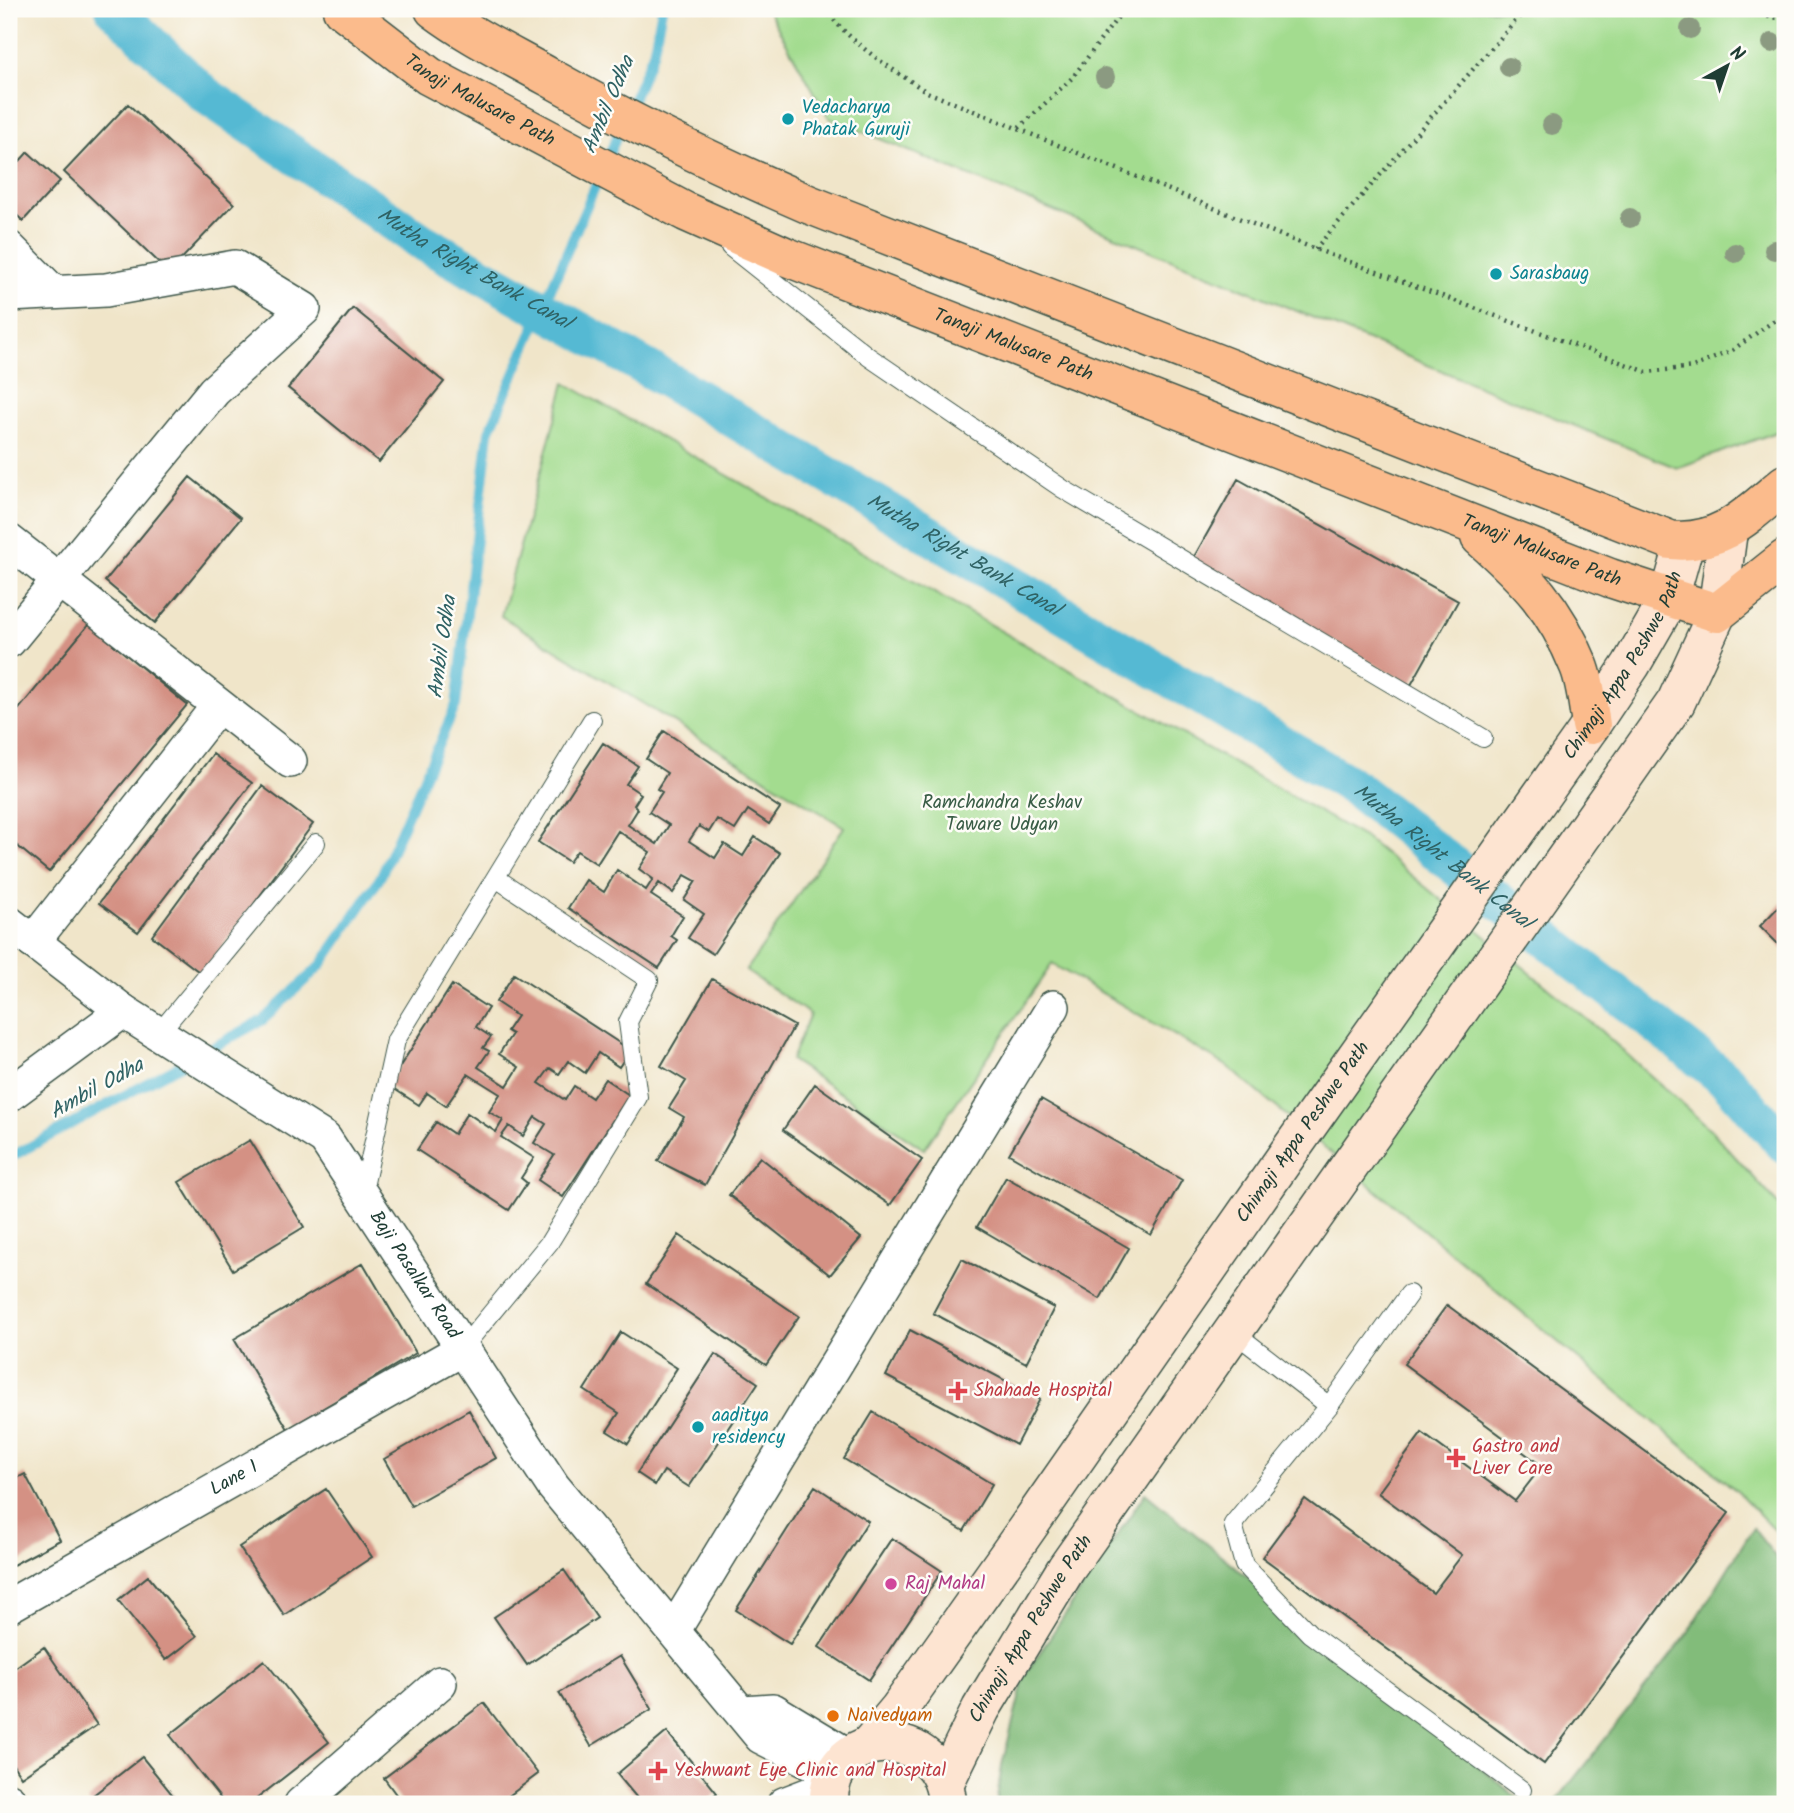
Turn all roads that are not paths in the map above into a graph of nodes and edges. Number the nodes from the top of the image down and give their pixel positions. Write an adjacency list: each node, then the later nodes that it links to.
1 (342, 9): 3 (main road, Tanaji Malusare Path)
2 (434, 9): 11 (main road)
3 (672, 204): 8 (main road, Tanaji Malusare Path); 19 (lane)
4 (9, 248): 5 (street)
5 (53, 292): 6 (street); 13 (street)
6 (9, 296)
7 (1785, 484): 9 (main road)
8 (1461, 520): 14 (main road, Tanaji Malusare Path); 20 (main road)
9 (1728, 531): 11 (main road); 15 (main road, Chimaji Appa Peshwe Path)
10 (9, 541): 13 (street)
11 (1685, 542): 14 (main road, Chimaji Appa Peshwe Path)
12 (1785, 559): 15 (main road, Chimaji Appa Peshwe Path)
13 (59, 581): 16 (street); 17 (street)
14 (1669, 599): 15 (main road, Tanaji Malusare Path); 20 (main road, Chimaji Appa Peshwe Path)
15 (1717, 613): 31 (main road, Chimaji Appa Peshwe Path)
16 (9, 641)
17 (218, 706): 21 (street); 24 (street)
18 (592, 720): 23 (lane)
19 (1483, 738)
20 (1582, 738): 37 (main road, Chimaji Appa Peshwe Path)
21 (290, 761)
22 (316, 843): 27 (lane)
23 (496, 878): 29 (lane); 32 (lane)
24 (21, 933): 26 (street, Baji Pasalkar Road)
25 (1053, 1007): 35 (street)
26 (122, 1011): 27 (street, Baji Pasalkar Road); 28 (street)
27 (159, 1033): 29 (street, Baji Pasalkar Road)
28 (9, 1095)
29 (362, 1196): 32 (street, Baji Pasalkar Road)
30 (1409, 1294): 33 (lane)
31 (1235, 1333): 33 (lane); 39 (main road, Chimaji Appa Peshwe Path)
32 (461, 1350): 34 (street, Lane 1); 35 (street, Baji Pasalkar Road)
33 (1329, 1406): 38 (lane)
34 (9, 1606)
35 (674, 1630): 37 (street, Baji Pasalkar Road)
36 (440, 1683): 40 (street)
37 (842, 1773): 39 (main road); 41 (street)
38 (1522, 1790)
39 (945, 1794)
40 (301, 1804)
41 (783, 1804)

